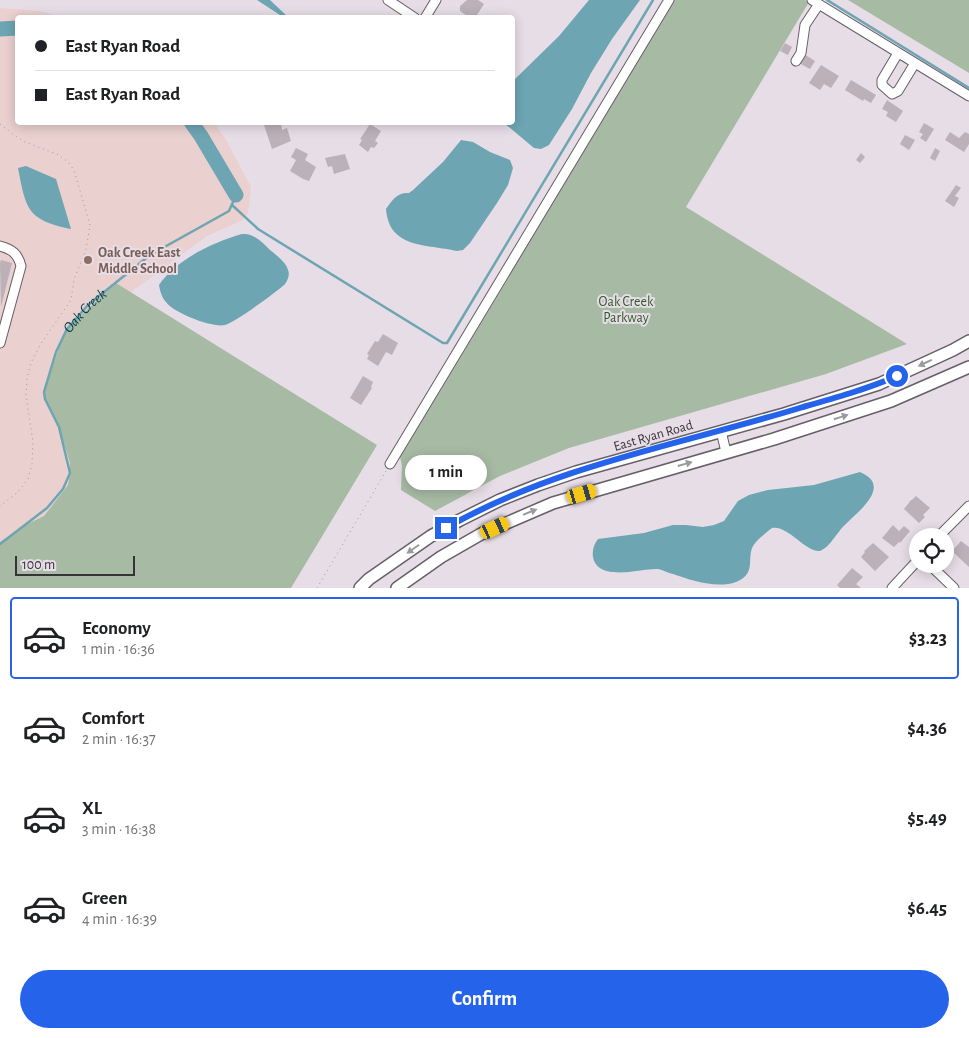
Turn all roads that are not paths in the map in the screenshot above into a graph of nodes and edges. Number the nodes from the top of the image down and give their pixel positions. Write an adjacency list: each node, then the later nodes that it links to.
1 (388, 0): 5 (street)
2 (436, 0): 6 (street)
3 (669, 0): 17 (street)
4 (815, 2): 7 (street); 8 (street)
5 (411, 15)
6 (427, 15)
7 (898, 53): 9 (street); 9 (street)
8 (796, 61)
9 (915, 63): 10 (street)
10 (969, 96)
11 (0, 246): 13 (street)
12 (969, 341): 15 (main road, East Ryan Road, one-way to 15)
13 (0, 343)
14 (969, 367): 16 (main road, one-way to 14)
15 (721, 431): 16 (street); 22 (main road, East Ryan Road, one-way to 22)
16 (726, 452): 23 (main road, one-way to 16)
17 (390, 464)
18 (969, 506): 19 (street)
19 (947, 528)
20 (909, 570): 24 (street)
21 (938, 573): 25 (street)
22 (360, 588)
23 (397, 588)
24 (892, 588)
25 (954, 588)

